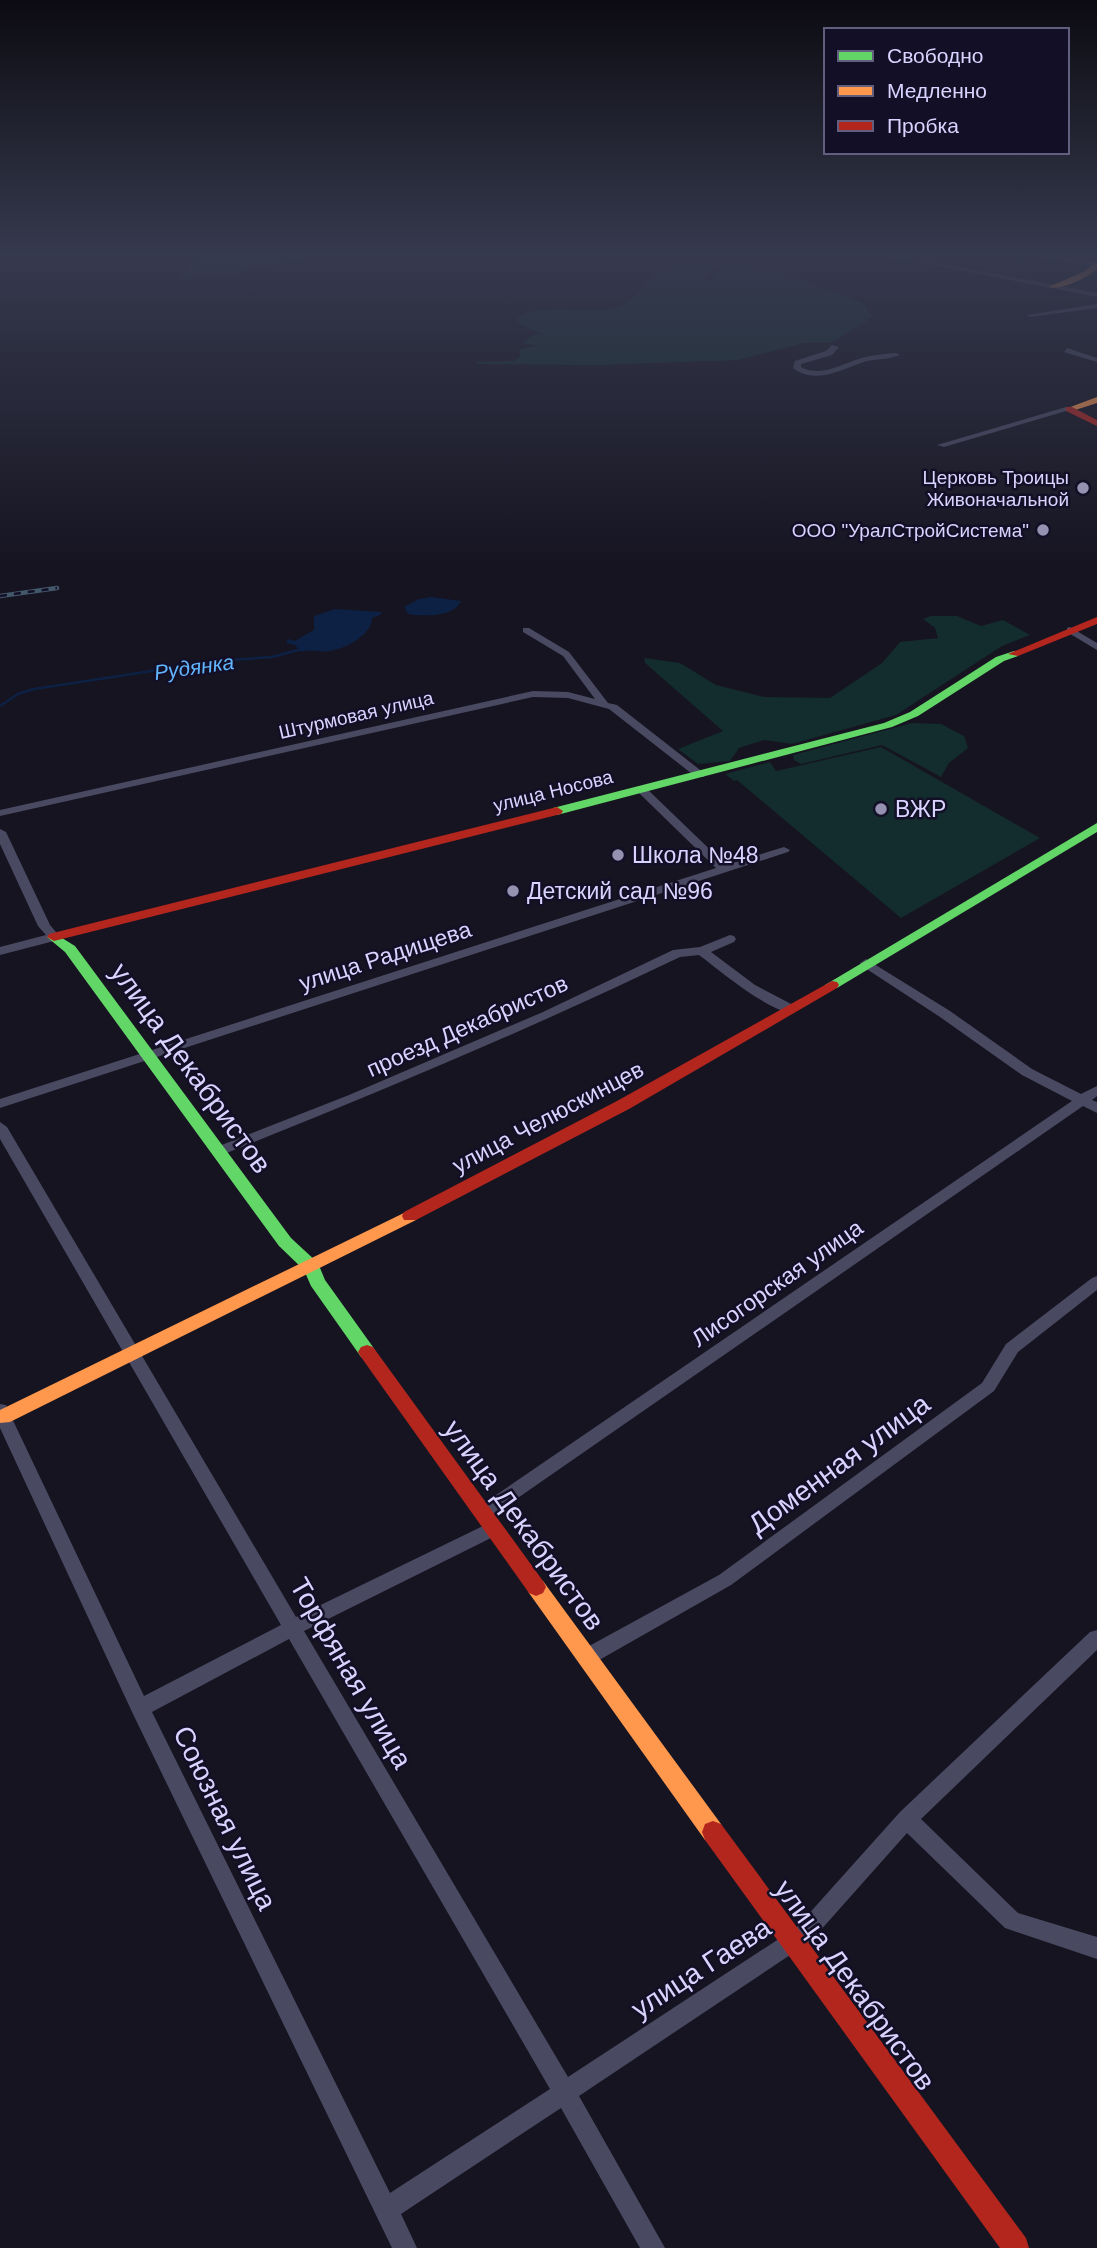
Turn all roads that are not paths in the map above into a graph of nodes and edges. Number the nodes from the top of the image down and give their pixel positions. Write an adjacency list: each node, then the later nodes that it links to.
1 (817, 357): 2 (street)
2 (883, 357)
3 (1097, 400): 4 (street)
4 (1069, 409): 5 (street); 6 (street)
5 (1097, 423)
6 (941, 445)
7 (1097, 620): 9 (street, улица Носова)
8 (526, 630): 11 (street)
9 (1070, 630): 10 (street); 12 (street, улица Носова)
10 (1097, 647)
11 (604, 704): 12 (street, Штурмовая улица); 14 (street, Штурмовая улица)
12 (700, 775): 13 (street, улица Носова)
13 (642, 790): 18 (street); 19 (street, улица Носова)
14 (0, 814)
15 (1097, 827): 23 (street, улица Челюскинцев)
16 (0, 832): 19 (street, улица Декабристов)
17 (784, 850): 18 (street, улица Радищева)
18 (723, 869): 25 (street, улица Радищева)
19 (54, 937): 21 (street, улица Носова); 25 (street, улица Декабристов)
20 (730, 939): 22 (street, проезд Декабристов)
21 (0, 951)
22 (702, 951): 24 (street); 31 (street, проезд Декабристов)
23 (866, 962): 24 (street, улица Челюскинцев); 27 (street)
24 (790, 1009): 32 (street, улица Челюскинцев)
25 (150, 1055): 28 (street, улица Радищева); 31 (street, улица Декабристов)
26 (1097, 1090): 27 (street, Лисогорская улица)
27 (1081, 1101): 29 (street); 36 (street, Лисогорская улица)
28 (0, 1104)
29 (1097, 1108)
30 (0, 1127): 34 (street, Торфяная улица)
31 (219, 1151): 32 (street, улица Декабристов)
32 (312, 1267): 34 (street, улица Челюскинцев); 36 (street, улица Декабристов)
33 (1097, 1282): 40 (street, Доменная улица)
34 (132, 1354): 35 (street, улица Челюскинцев); 38 (street, Торфяная улица)
35 (2, 1414): 41 (street, Союзная улица)
36 (483, 1513): 37 (street, улица Декабристов)
37 (494, 1529): 38 (street); 40 (street, улица Декабристов)
38 (292, 1628): 41 (street); 45 (street, Торфяная улица)
39 (1097, 1638): 42 (street, улица Гаева)
40 (587, 1657): 43 (street, улица Декабристов)
41 (139, 1708): 46 (street, Союзная улица)
42 (907, 1819): 43 (street, улица Гаева); 44 (street)
43 (790, 1942): 45 (street, улица Гаева); 49 (street, улица Декабристов)
44 (1097, 1948)
45 (564, 2092): 46 (street, улица Гаева); 48 (street, Торфяная улица)
46 (386, 2210): 47 (street, Союзная улица)
47 (405, 2248)
48 (653, 2248)
49 (1016, 2248)

